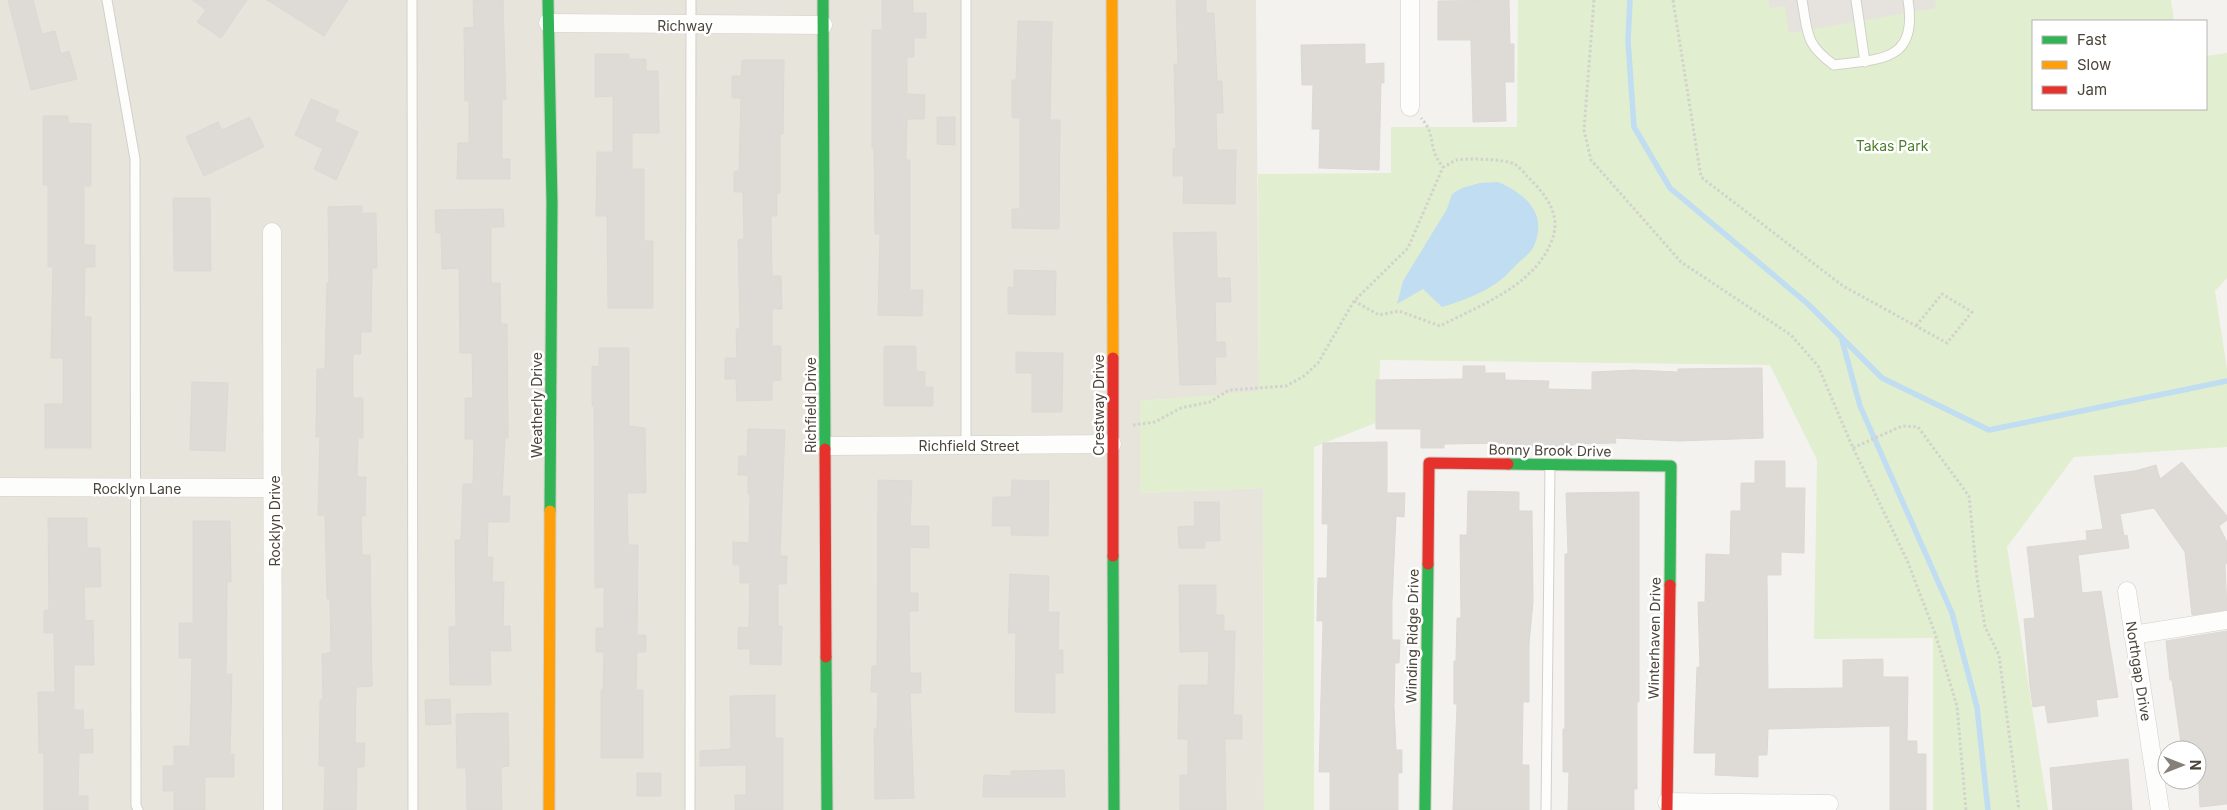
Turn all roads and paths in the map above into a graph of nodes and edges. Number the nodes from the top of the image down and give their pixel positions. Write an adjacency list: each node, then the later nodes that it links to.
1 (107, 0): 33 (lane)
2 (412, 0): 42 (lane)
3 (548, 0): 14 (street, Weatherly Drive)
4 (691, 0): 15 (lane)
5 (823, 0): 16 (street, Richfield Drive)
6 (966, 0): 26 (lane)
7 (1112, 0): 24 (street, Crestway Drive)
8 (1410, 0): 18 (street)
9 (1594, 0): 28 (path)
10 (1672, 0): 23 (path)
11 (1802, 0): 17 (lane)
12 (1856, 0): 17 (lane)
13 (1908, 0): 17 (lane)
14 (548, 23): 15 (street, Richway); 43 (street, Weatherly Drive)
15 (691, 25): 16 (street, Richway); 44 (lane)
16 (823, 25): 27 (street, Richfield Drive)
17 (1865, 62)
18 (1410, 107)
19 (1430, 127): 20 (path)
20 (1443, 167): 22 (path); 22 (path)
21 (272, 232): 34 (street, Rocklyn Drive)
22 (1354, 301): 24 (path)
23 (1916, 326): 23 (path)
24 (1112, 426): 25 (street, Crestway Drive)
25 (1112, 444): 26 (street, Richfield Street); 46 (street, Crestway Drive)
26 (966, 445): 27 (street, Richfield Street)
27 (826, 446): 45 (street, Richfield Drive)
28 (1853, 448): 49 (path); 50 (path)
29 (1429, 463): 30 (street, Bonny Brook Drive); 47 (street, Winding Ridge Drive)
30 (1550, 465): 31 (street, Bonny Brook Drive); 48 (lane)
31 (1671, 466): 39 (street, Winterhaven Drive)
32 (0, 487): 33 (street, Rocklyn Lane)
33 (137, 488): 34 (street, Rocklyn Lane); 40 (lane)
34 (274, 488): 41 (street, Rocklyn Drive)
35 (2127, 591): 37 (street, Northgap Drive)
36 (2227, 620): 37 (street)
37 (2134, 635): 51 (street, Northgap Drive)
38 (1829, 804): 39 (street)
39 (1667, 806)
40 (138, 810)
41 (274, 810)
42 (413, 810)
43 (549, 810)
44 (690, 810)
45 (827, 810)
46 (1114, 810)
47 (1425, 810)
48 (1546, 810)
49 (1966, 810)
50 (2019, 810)
51 (2160, 810)

